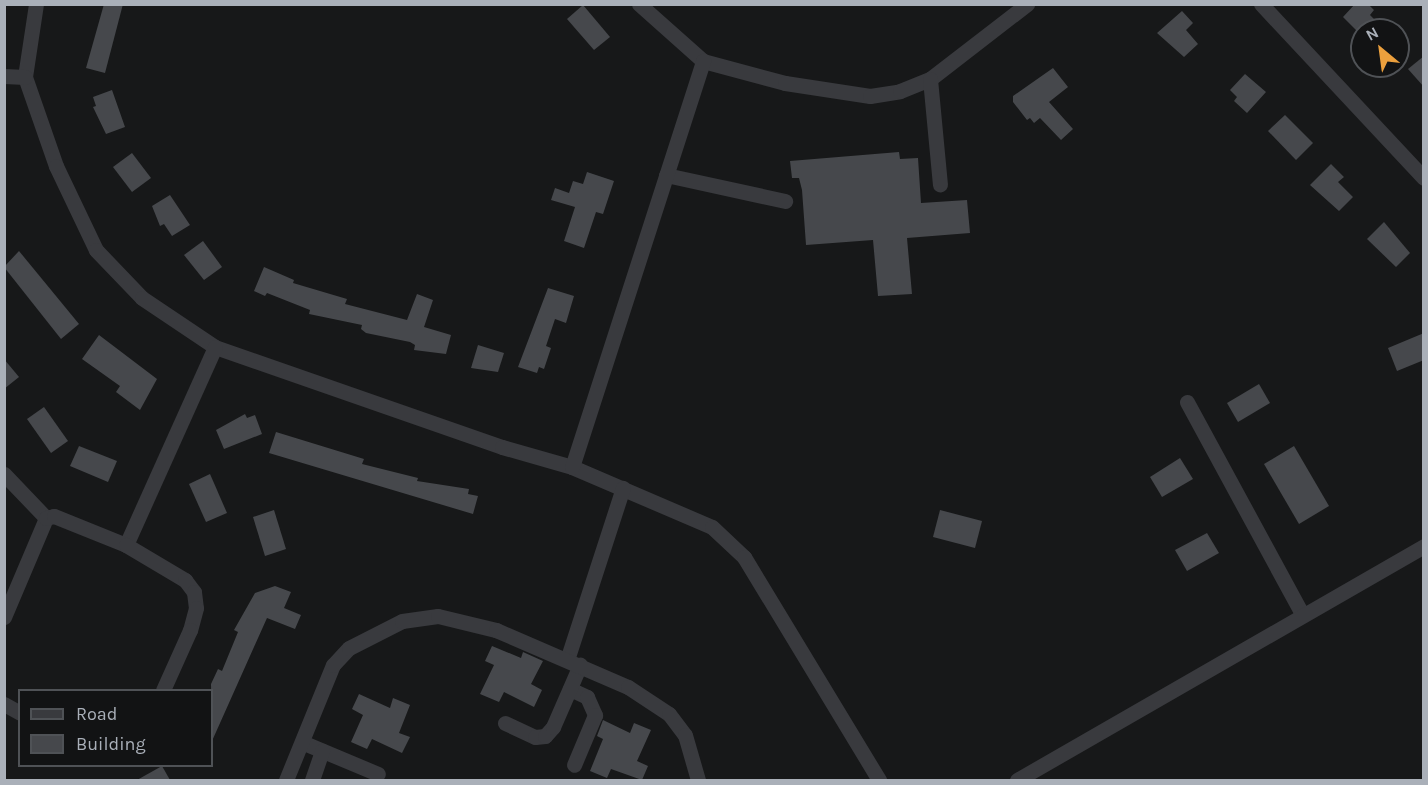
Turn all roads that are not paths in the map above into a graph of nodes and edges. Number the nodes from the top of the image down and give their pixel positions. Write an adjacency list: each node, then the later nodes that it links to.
1 (36, 4): 7 (street)
2 (639, 4): 5 (street)
3 (1027, 4): 8 (street)
4 (1261, 4): 10 (street)
5 (703, 61): 8 (street); 9 (street)
6 (4, 76): 7 (street)
7 (25, 77): 13 (street)
8 (930, 79): 11 (street)
9 (666, 175): 12 (street); 15 (street)
10 (1424, 178)
11 (940, 185)
12 (785, 201)
13 (215, 347): 15 (street); 19 (street)
14 (1187, 402): 21 (street)
15 (572, 467): 17 (street)
16 (4, 474): 18 (street)
17 (623, 488): 23 (street); 36 (street)
18 (46, 518): 19 (street); 22 (street)
19 (126, 545): 24 (street)
20 (1424, 546): 21 (street)
21 (1302, 614): 37 (street)
22 (4, 617)
23 (574, 662): 25 (street); 29 (street); 35 (street)
24 (163, 689)
25 (570, 689): 28 (street); 31 (street)
26 (4, 704): 27 (street)
27 (18, 712)
28 (505, 723)
29 (304, 743): 30 (street); 33 (street)
30 (322, 751): 32 (street); 34 (street)
31 (574, 765)
32 (378, 774)
33 (286, 780)
34 (312, 780)
35 (698, 780)
36 (879, 780)
37 (1017, 780)

